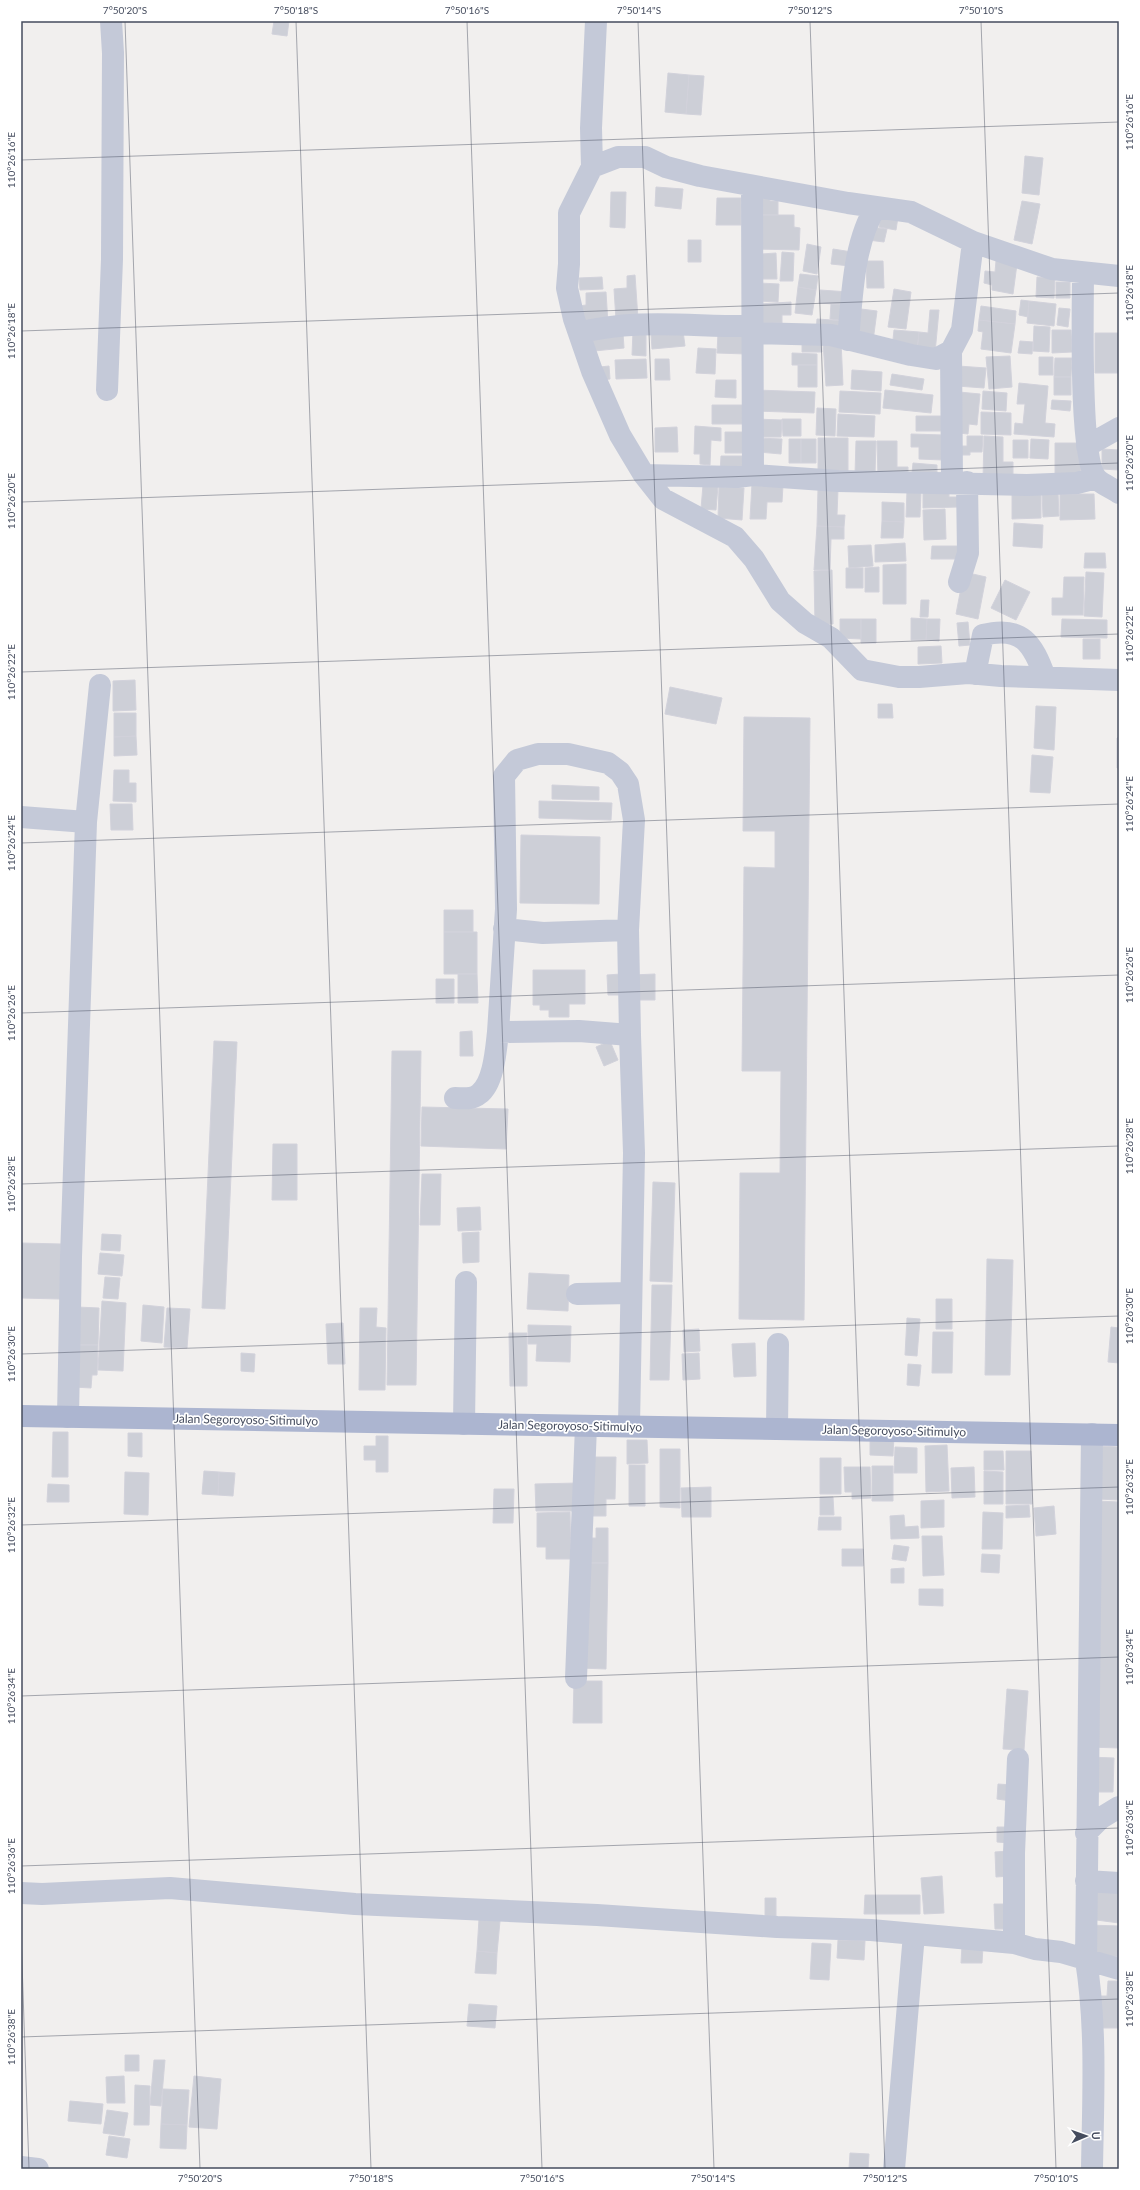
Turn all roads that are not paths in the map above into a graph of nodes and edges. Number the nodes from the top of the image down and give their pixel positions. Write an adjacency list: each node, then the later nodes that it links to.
1 (111, 21): 13 (street)
2 (596, 21): 3 (street)
3 (592, 167): 4 (street); 10 (street)
4 (752, 187): 5 (street); 9 (street)
5 (876, 207): 6 (street); 11 (street)
6 (973, 242): 7 (street); 12 (street)
7 (1083, 273): 8 (street); 15 (street)
8 (1119, 276)
9 (752, 329): 10 (street); 11 (street); 17 (street)
10 (579, 334): 16 (street)
11 (848, 340): 12 (street)
12 (951, 351): 19 (street)
13 (107, 390)
14 (1119, 428): 15 (street)
15 (1087, 446): 18 (street)
16 (644, 475): 17 (street); 22 (street)
17 (753, 475): 19 (street)
18 (1096, 478): 19 (street); 20 (street)
19 (959, 483): 21 (street)
20 (1119, 493)
21 (959, 582)
22 (975, 674): 23 (street); 23 (street)
23 (1045, 677): 24 (street)
24 (1119, 680)
25 (100, 685): 27 (street)
26 (21, 817): 27 (street)
27 (86, 822): 38 (street)
28 (504, 929): 29 (street); 29 (street); 30 (street)
29 (628, 930): 31 (street)
30 (498, 1032): 31 (street); 32 (street)
31 (630, 1035): 34 (street)
32 (455, 1098)
33 (466, 1282): 39 (street)
34 (631, 1293): 35 (street); 41 (street)
35 (577, 1294)
36 (778, 1344): 42 (street)
37 (21, 1416): 38 (main road, Jalan Segoroyoso-Sitimulyo)
38 (68, 1417): 39 (main road, Jalan Segoroyoso-Sitimulyo)
39 (464, 1424): 40 (main road, Jalan Segoroyoso-Sitimulyo)
40 (586, 1426): 41 (main road, Jalan Segoroyoso-Sitimulyo); 45 (street)
41 (628, 1426): 42 (main road, Jalan Segoroyoso-Sitimulyo)
42 (777, 1429): 43 (main road, Jalan Segoroyoso-Sitimulyo)
43 (1092, 1434): 44 (main road, Jalan Segoroyoso-Sitimulyo); 48 (street)
44 (1119, 1435)
45 (576, 1678)
46 (1018, 1759): 53 (street)
47 (1119, 1807): 48 (street)
48 (1086, 1833): 49 (street)
49 (1086, 1881): 50 (street); 54 (street)
50 (1119, 1884)
51 (21, 1893): 52 (street)
52 (914, 1934): 53 (street); 58 (street)
53 (1014, 1943): 54 (street)
54 (1086, 1960): 55 (street); 59 (street)
55 (1119, 1969)
56 (21, 2167): 57 (street)
57 (38, 2169)
58 (894, 2169)
59 (1092, 2169)

